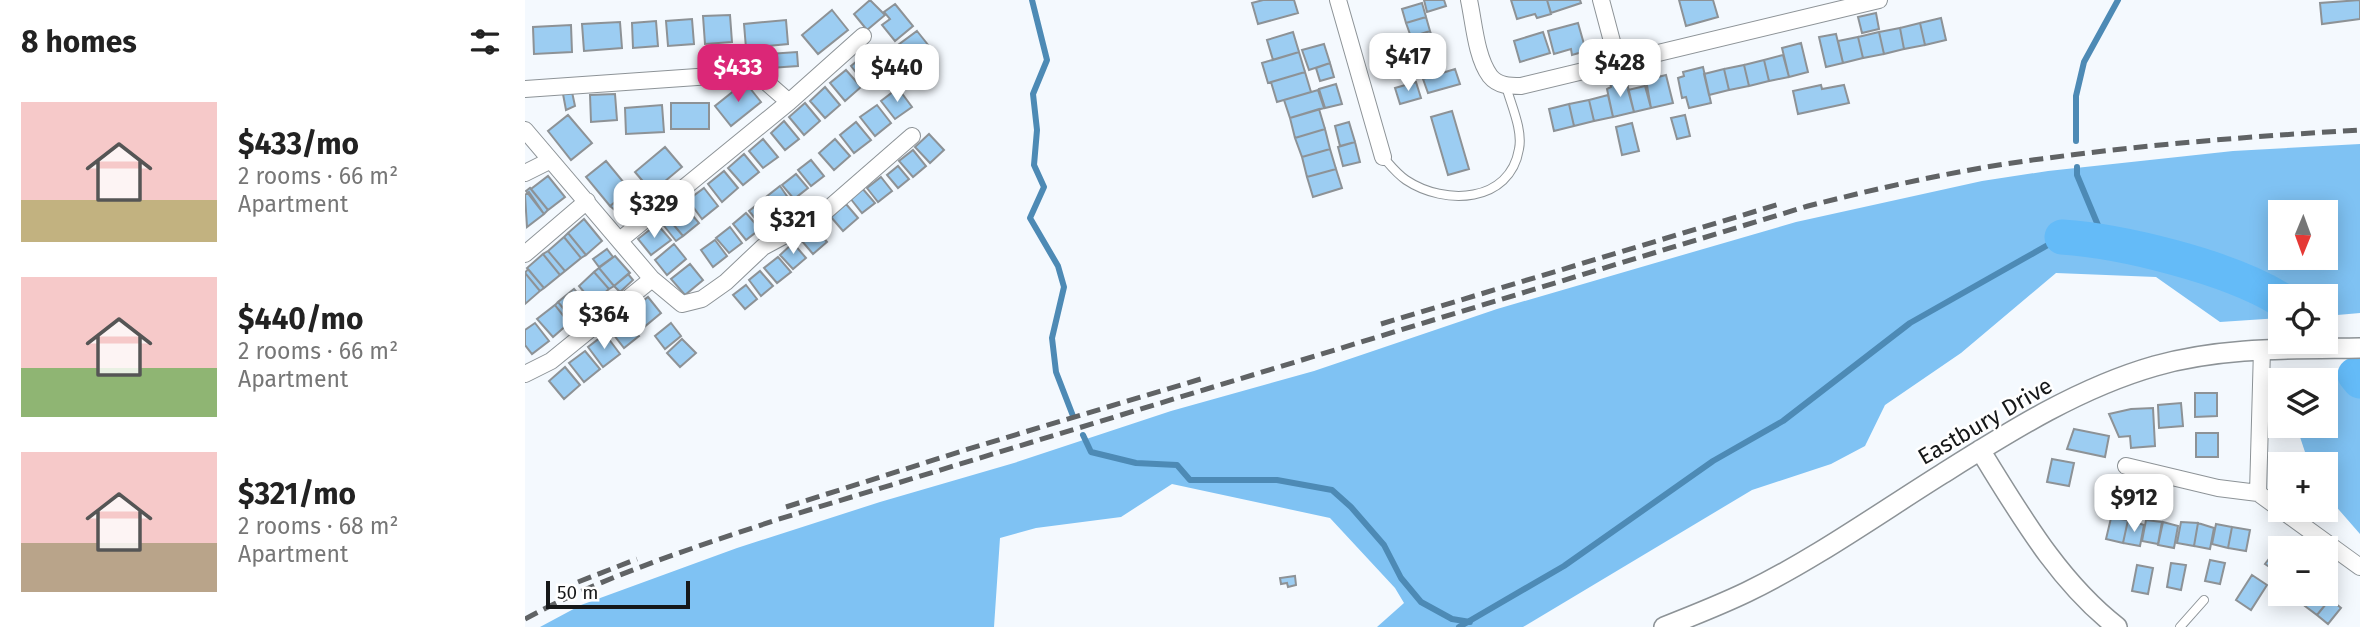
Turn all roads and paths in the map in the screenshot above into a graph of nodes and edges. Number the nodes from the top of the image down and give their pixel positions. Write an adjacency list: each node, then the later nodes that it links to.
1 (1338, 0): 12 (street)
2 (1469, 0): 7 (street)
3 (1601, 0): 6 (street)
4 (1879, 0): 6 (street)
5 (863, 36): 9 (street)
6 (1618, 64): 7 (street)
7 (1506, 86): 12 (lane)
8 (525, 89): 9 (street)
9 (789, 102): 16 (street)
10 (525, 130): 13 (street)
11 (912, 136): 18 (street)
12 (1383, 157)
13 (549, 161): 14 (street); 15 (street)
14 (525, 173)
15 (587, 201): 16 (street); 17 (street)
16 (620, 240): 18 (street)
17 (525, 254)
18 (652, 279): 21 (street)
19 (2360, 348): 20 (street, Eastbury Drive)
20 (2262, 349): 22 (street, Eastbury Drive); 24 (street)
21 (525, 374)
22 (1980, 450): 27 (street, Eastbury Drive); 28 (street)
23 (2126, 466): 24 (street)
24 (2258, 493): 25 (street)
25 (2360, 567)
26 (2204, 600): 29 (lane)
27 (1664, 627)
28 (2117, 627)
29 (2180, 627)

